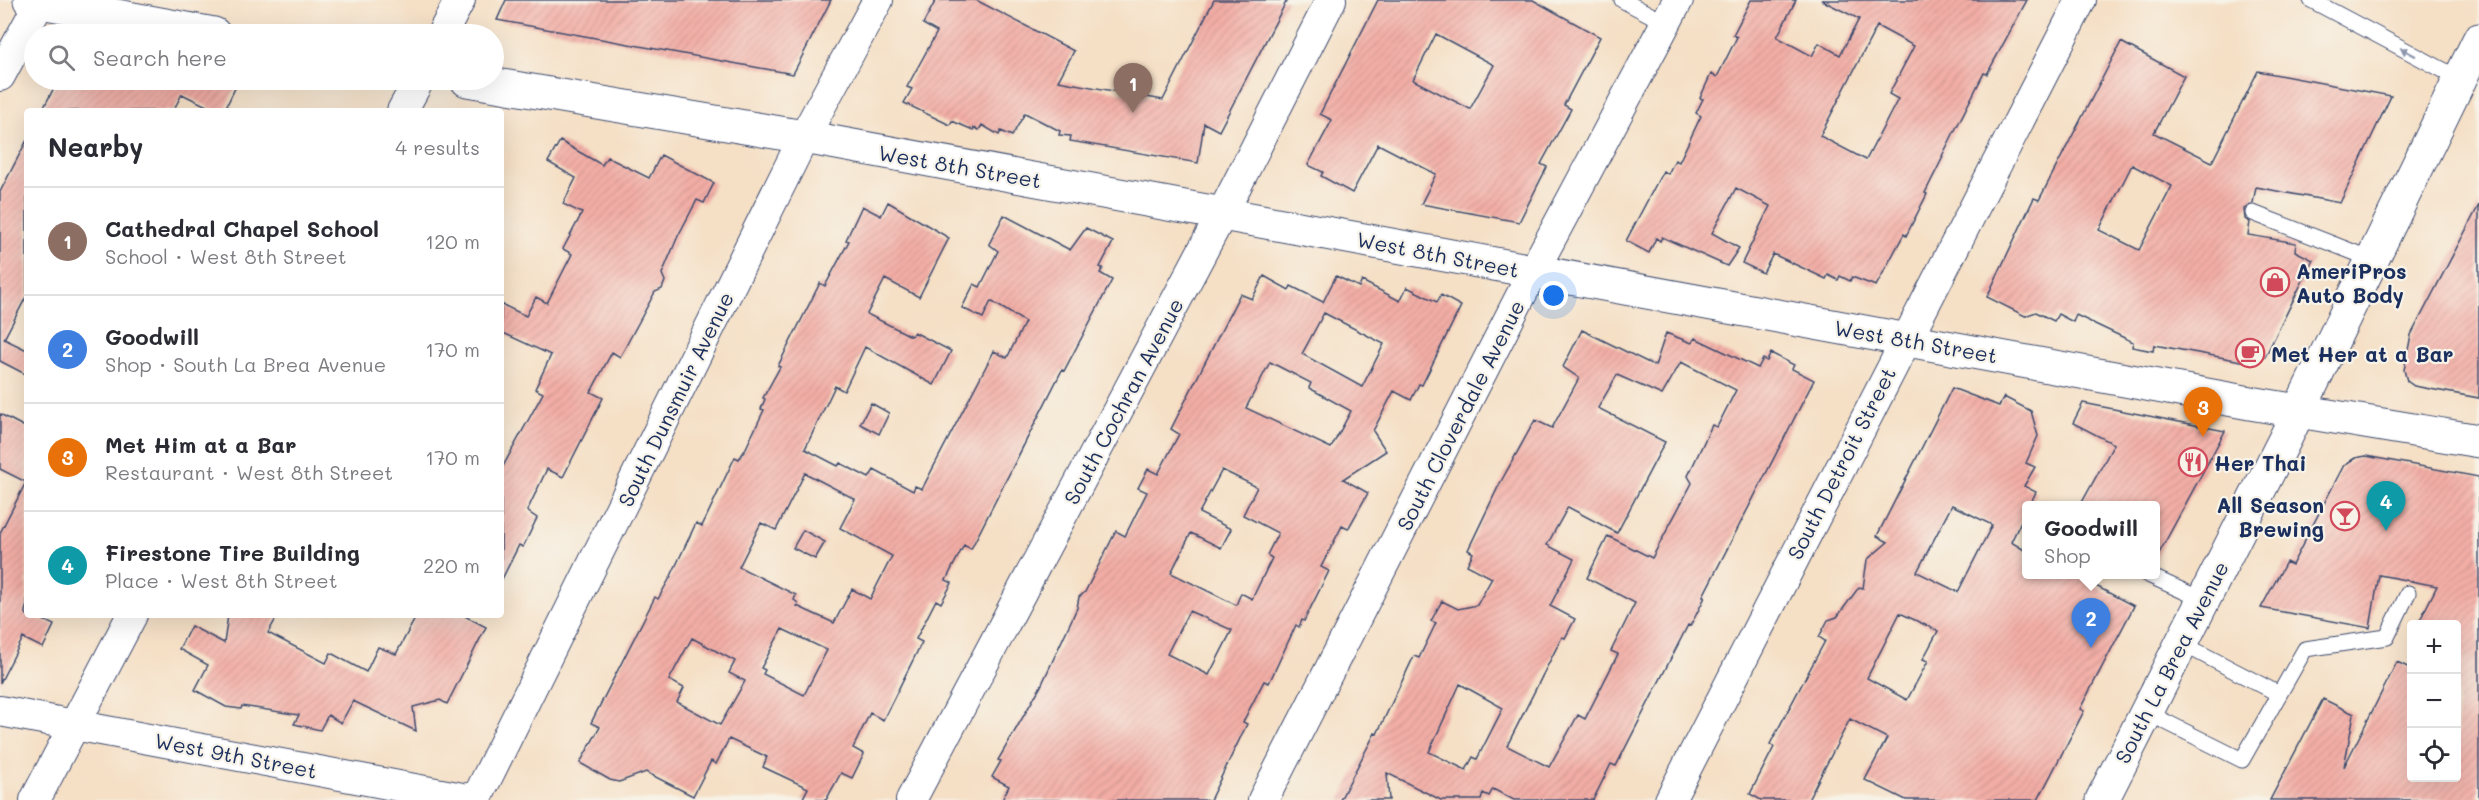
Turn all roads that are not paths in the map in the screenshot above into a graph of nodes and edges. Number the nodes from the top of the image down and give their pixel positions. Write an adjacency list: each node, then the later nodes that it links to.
1 (460, 0): 11 (street)
2 (878, 0): 19 (street, South Dunsmuir Avenue)
3 (1331, 0): 21 (street, South Cochran Avenue)
4 (1622, 0): 8 (lane)
5 (2081, 0): 24 (street, South Detroit Street)
6 (2311, 0): 15 (lane, one-way to 6)
7 (37, 1): 9 (street); 10 (street)
8 (1672, 11): 23 (street, South Cloverdale Avenue)
9 (26, 24)
10 (160, 24)
11 (447, 24)
12 (24, 27): 14 (street)
13 (2479, 40): 15 (street, South La Brea Avenue)
14 (0, 76)
15 (2460, 79): 22 (street, South La Brea Avenue)
16 (504, 86): 19 (street, West 8th Street)
17 (414, 90): 18 (street)
18 (404, 108)
19 (804, 137): 21 (street, West 8th Street); 37 (street, South Dunsmuir Avenue)
20 (2253, 213): 22 (lane)
21 (1222, 214): 23 (street, West 8th Street); 38 (street, South Cochran Avenue)
22 (2371, 259): 25 (street, South La Brea Avenue)
23 (1533, 272): 24 (street, West 8th Street); 39 (street, South Cloverdale Avenue)
24 (1905, 339): 25 (street, West 8th Street); 40 (street, South Detroit Street)
25 (2298, 412): 26 (street, West 8th Street); 29 (street, South La Brea Avenue)
26 (2479, 441)
27 (2157, 579): 29 (lane)
28 (2408, 592): 32 (lane)
29 (2203, 600): 31 (street, South La Brea Avenue)
30 (130, 618): 35 (street)
31 (2181, 643): 32 (lane); 34 (street, South La Brea Avenue)
32 (2277, 693): 34 (lane)
33 (0, 711): 35 (street, West 9th Street)
34 (2146, 712): 41 (street, South La Brea Avenue)
35 (74, 725): 36 (street); 37 (street, West 9th Street)
36 (35, 800)
37 (475, 800)
38 (911, 800)
39 (1263, 800)
40 (1670, 800)
41 (2102, 800)

